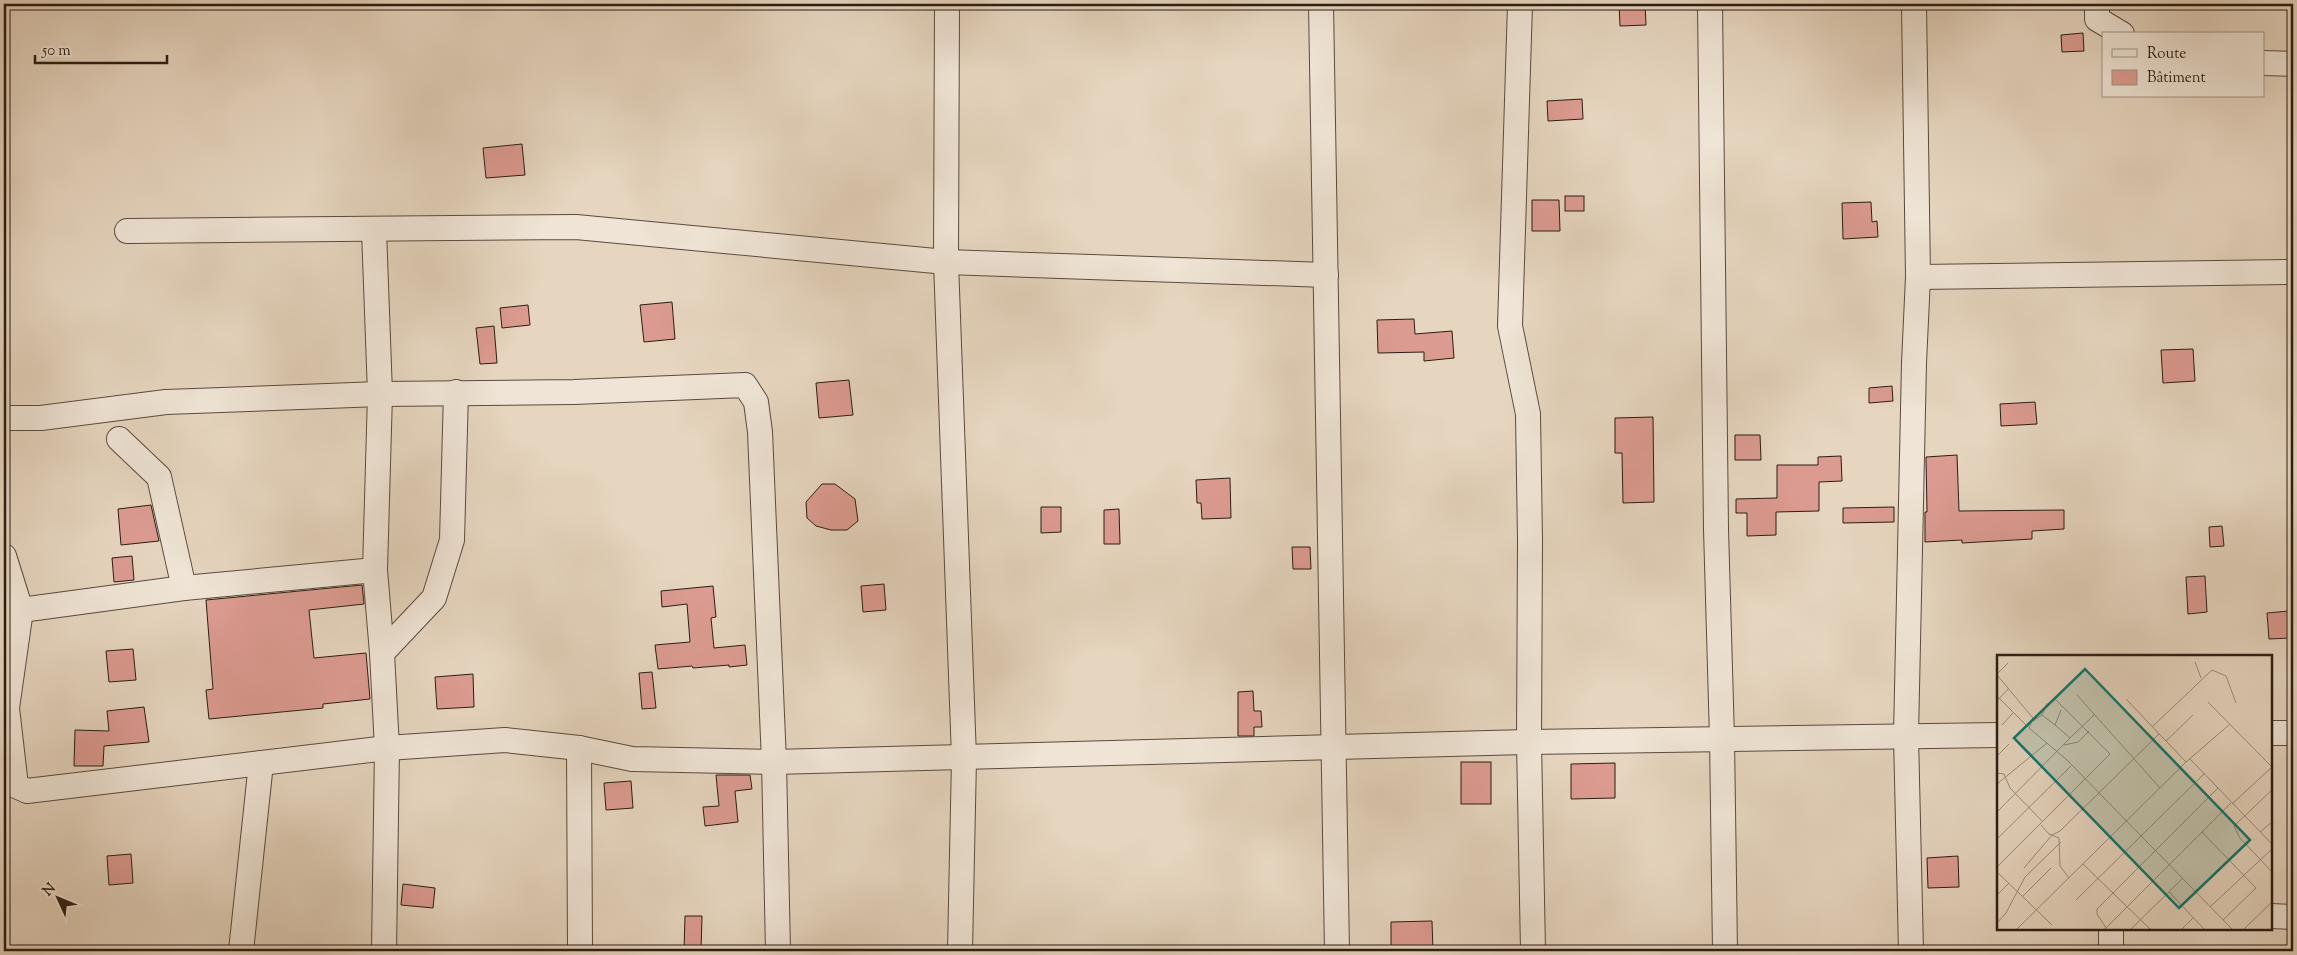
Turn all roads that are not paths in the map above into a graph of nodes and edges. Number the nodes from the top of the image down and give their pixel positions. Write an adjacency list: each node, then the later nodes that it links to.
1 (947, 4): 12 (street)
2 (1320, 4): 14 (street)
3 (1520, 4): 31 (street)
4 (1710, 4): 30 (street)
5 (1914, 4): 15 (street)
6 (2097, 4): 7 (street)
7 (2119, 32)
8 (2264, 63): 9 (street)
9 (2293, 64)
10 (374, 230): 11 (street); 12 (street); 17 (street)
11 (127, 231)
12 (946, 262): 14 (street); 35 (street)
13 (2293, 272): 15 (street)
14 (1326, 275): 34 (street)
15 (1918, 277): 29 (street)
16 (456, 392): 17 (street); 24 (street); 36 (street)
17 (380, 394): 18 (street); 21 (street)
18 (4, 418)
19 (119, 439): 22 (street)
20 (4, 556): 23 (street)
21 (375, 570): 22 (street); 24 (street)
22 (184, 588): 23 (street)
23 (22, 610): 25 (street)
24 (382, 653): 32 (street)
25 (6, 707): 38 (street)
26 (2272, 733): 27 (street)
27 (2293, 733)
28 (1997, 735): 29 (street)
29 (1906, 736): 30 (street); 50 (street)
30 (1722, 738): 31 (street); 49 (street)
31 (1529, 742): 34 (street); 48 (street)
32 (387, 748): 33 (street); 37 (street); 43 (street)
33 (579, 748): 36 (street); 44 (street)
34 (1332, 748): 35 (street); 47 (street)
35 (964, 758): 36 (street); 46 (street)
36 (774, 762): 45 (street)
37 (261, 763): 38 (street); 42 (street)
38 (10, 785)
39 (2272, 916): 40 (street)
40 (2293, 917)
41 (2111, 930): 51 (street)
42 (241, 951)
43 (384, 951)
44 (580, 951)
45 (778, 951)
46 (960, 951)
47 (1337, 951)
48 (1533, 951)
49 (1725, 951)
50 (1911, 951)
51 (2112, 951)

